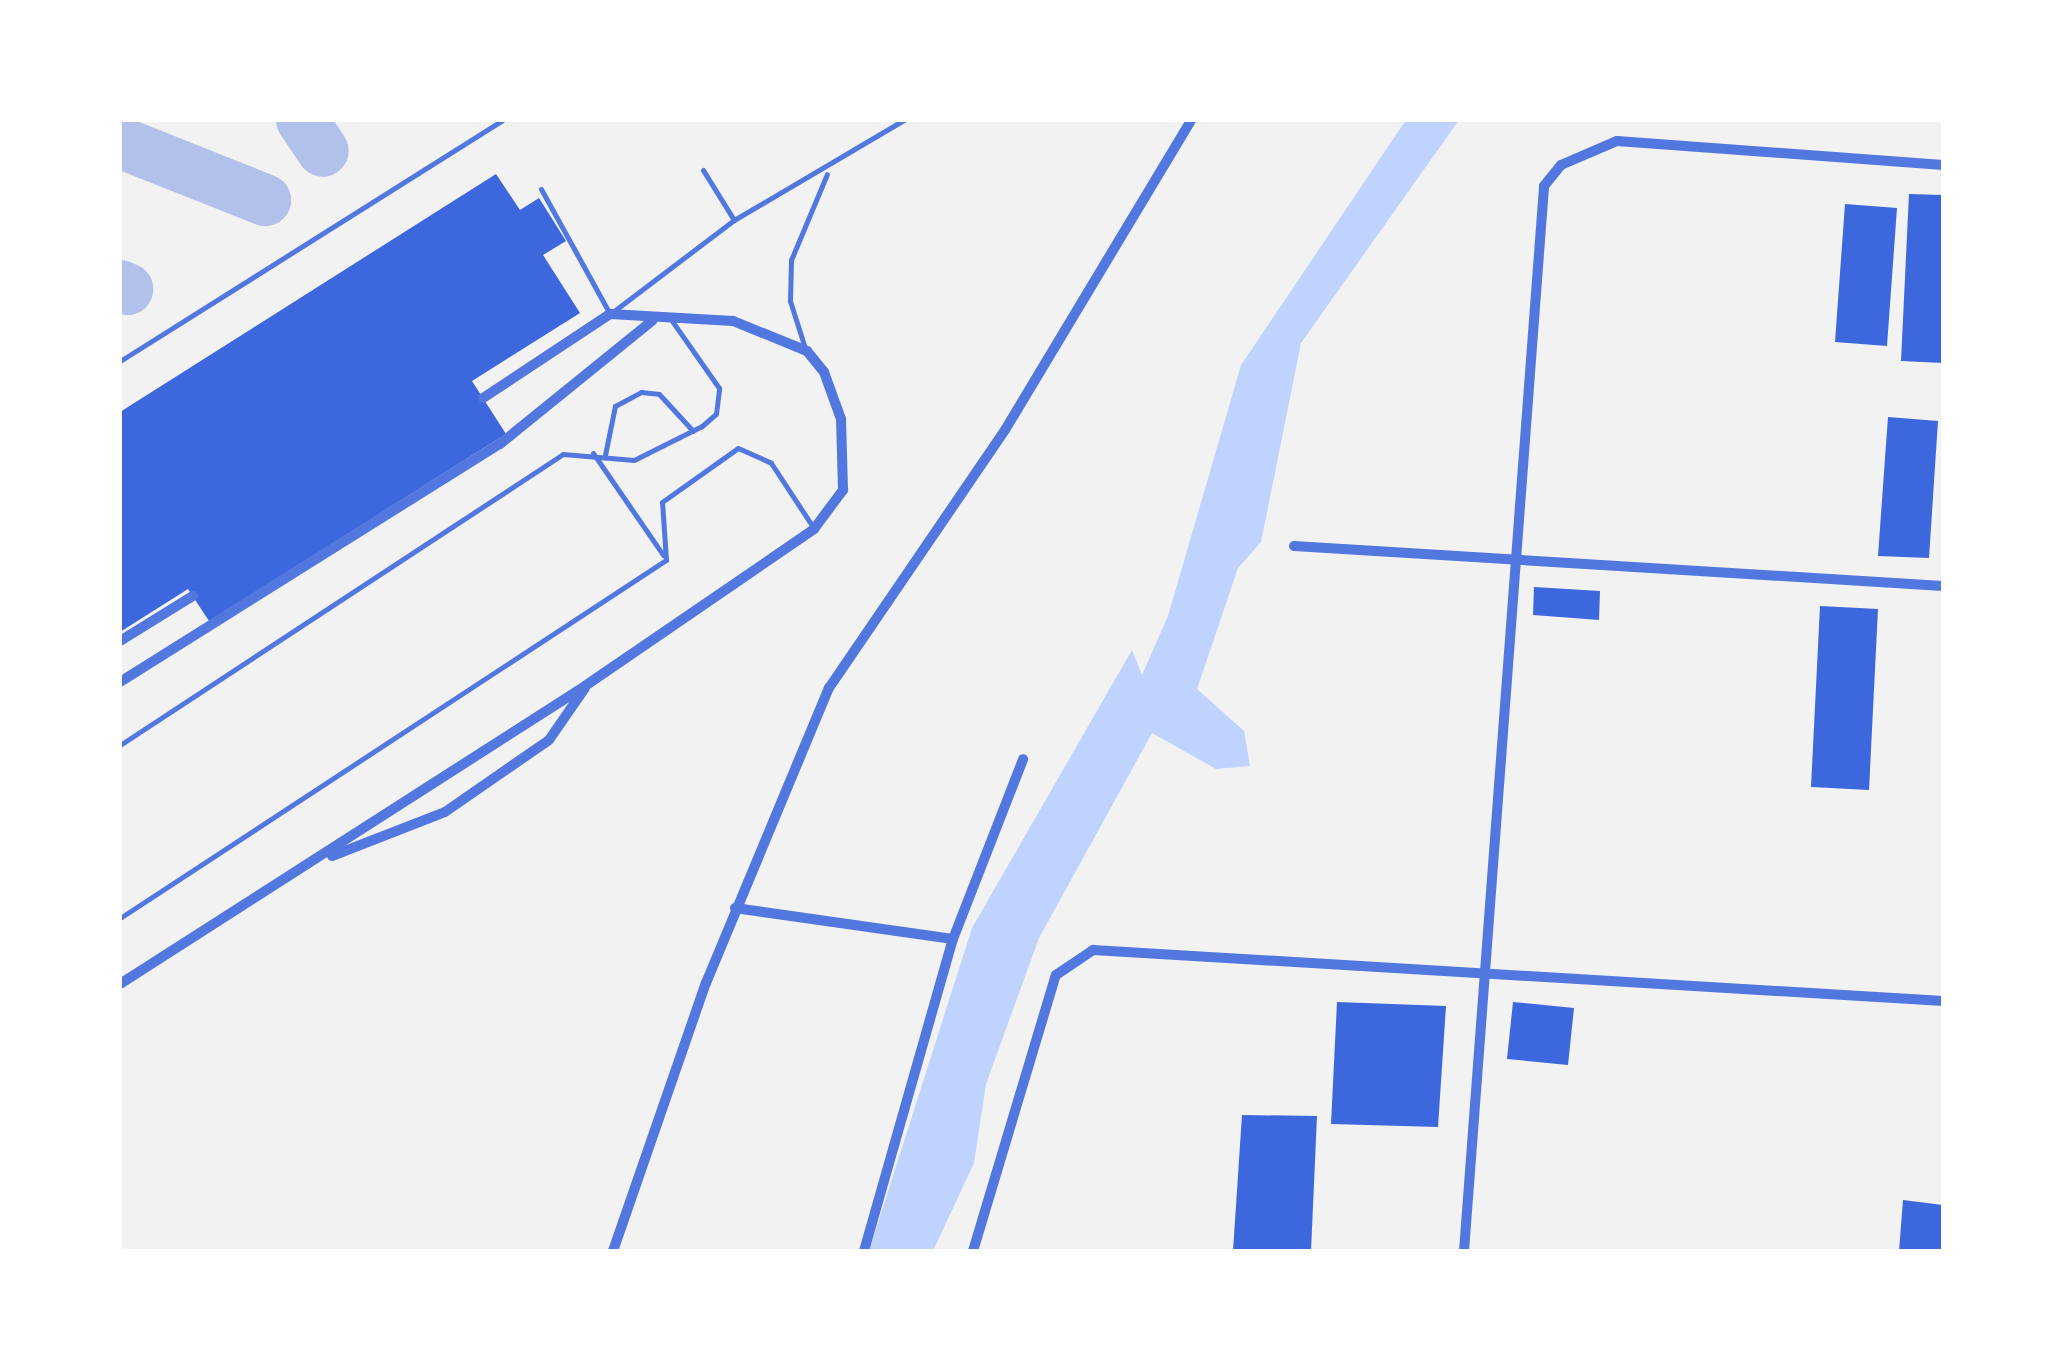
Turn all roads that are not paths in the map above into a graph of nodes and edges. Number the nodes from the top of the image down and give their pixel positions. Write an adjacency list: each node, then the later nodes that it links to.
1 (502, 120): 13 (lane)
2 (1191, 120): 30 (street)
3 (900, 121): 6 (lane)
4 (1943, 165): 20 (street)
5 (702, 170): 8 (lane)
6 (828, 172): 8 (lane); 12 (lane)
7 (542, 189): 9 (lane)
8 (734, 220): 9 (lane)
9 (610, 314): 10 (street); 14 (street)
10 (652, 321): 11 (street); 25 (street)
11 (672, 321): 12 (street); 15 (lane)
12 (807, 351): 18 (street)
13 (120, 361)
14 (483, 398)
15 (693, 431): 17 (lane); 17 (lane)
16 (591, 450): 17 (lane); 21 (lane); 27 (lane)
17 (605, 455)
18 (814, 529): 21 (lane); 26 (street)
19 (1294, 546): 20 (street)
20 (1510, 557): 22 (street); 33 (street)
21 (666, 560): 31 (lane)
22 (1943, 586)
23 (193, 596): 24 (street)
24 (120, 641)
25 (120, 682)
26 (585, 686): 29 (street); 29 (street)
27 (120, 744)
28 (1023, 759): 32 (street)
29 (321, 858): 34 (street)
30 (736, 908): 32 (street); 36 (street)
31 (120, 918)
32 (954, 939): 37 (street)
33 (1485, 972): 35 (street); 38 (street); 39 (street)
34 (120, 984)
35 (1943, 1001)
36 (613, 1251)
37 (864, 1251)
38 (973, 1251)
39 (1464, 1251)

